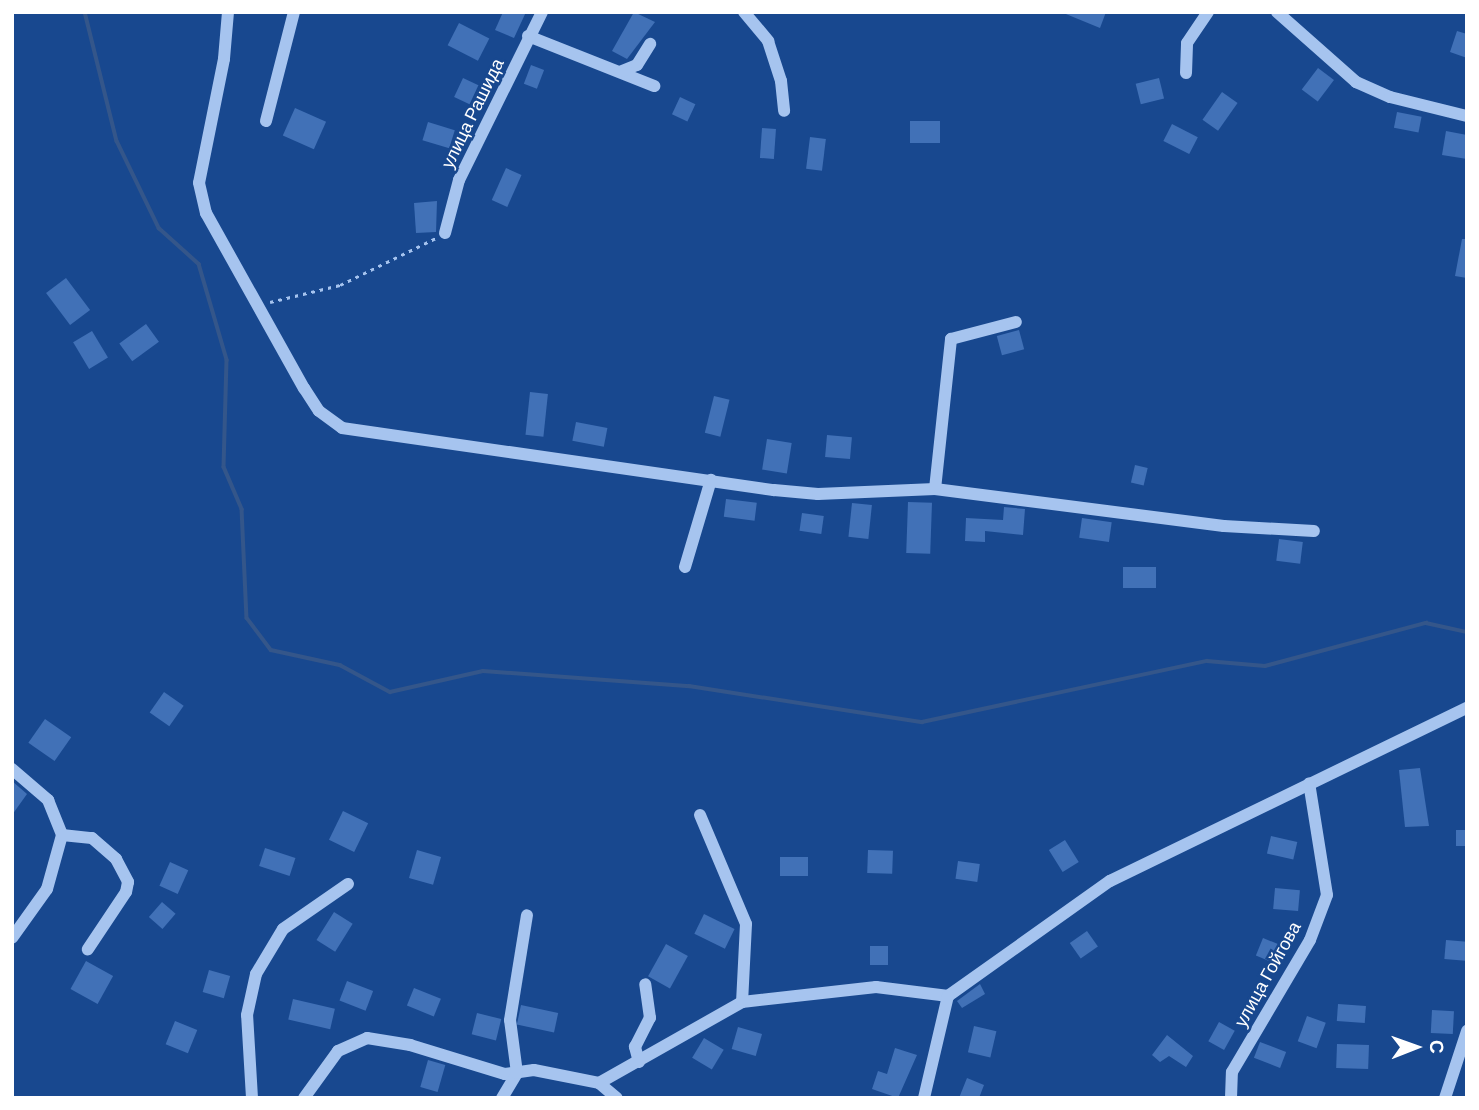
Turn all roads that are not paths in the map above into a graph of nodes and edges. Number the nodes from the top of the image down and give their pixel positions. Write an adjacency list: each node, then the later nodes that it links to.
1 (228, 12): 17 (street)
2 (294, 12): 14 (street)
3 (541, 12): 7 (street, улица Рашида)
4 (744, 12): 12 (street)
5 (1209, 12): 10 (street)
6 (1277, 12): 13 (street)
7 (528, 36): 9 (street); 15 (street, улица Рашида)
8 (650, 44): 9 (street)
9 (622, 71): 11 (street)
10 (1186, 73)
11 (654, 86)
12 (784, 111)
13 (1467, 116)
14 (266, 121)
15 (445, 233)
16 (1016, 322): 18 (street)
17 (711, 480): 18 (street); 20 (street)
18 (935, 489): 19 (street)
19 (1314, 531)
20 (685, 567)
21 (1467, 708): 23 (street)
22 (12, 769): 25 (street)
23 (1309, 783): 31 (street); 42 (street, улица Гойгова)
24 (700, 815): 32 (street)
25 (62, 835): 28 (street); 29 (street)
26 (348, 884): 37 (street)
27 (527, 915): 35 (street)
28 (12, 938)
29 (88, 948)
30 (645, 984): 34 (street)
31 (948, 996): 32 (street); 41 (street)
32 (742, 1002): 34 (street)
33 (1467, 1031): 43 (street)
34 (639, 1062): 36 (street)
35 (517, 1073): 36 (street); 38 (street); 39 (street)
36 (599, 1083): 40 (street)
37 (252, 1098)
38 (304, 1098)
39 (502, 1098)
40 (617, 1098)
41 (924, 1098)
42 (1231, 1098)
43 (1445, 1098)

